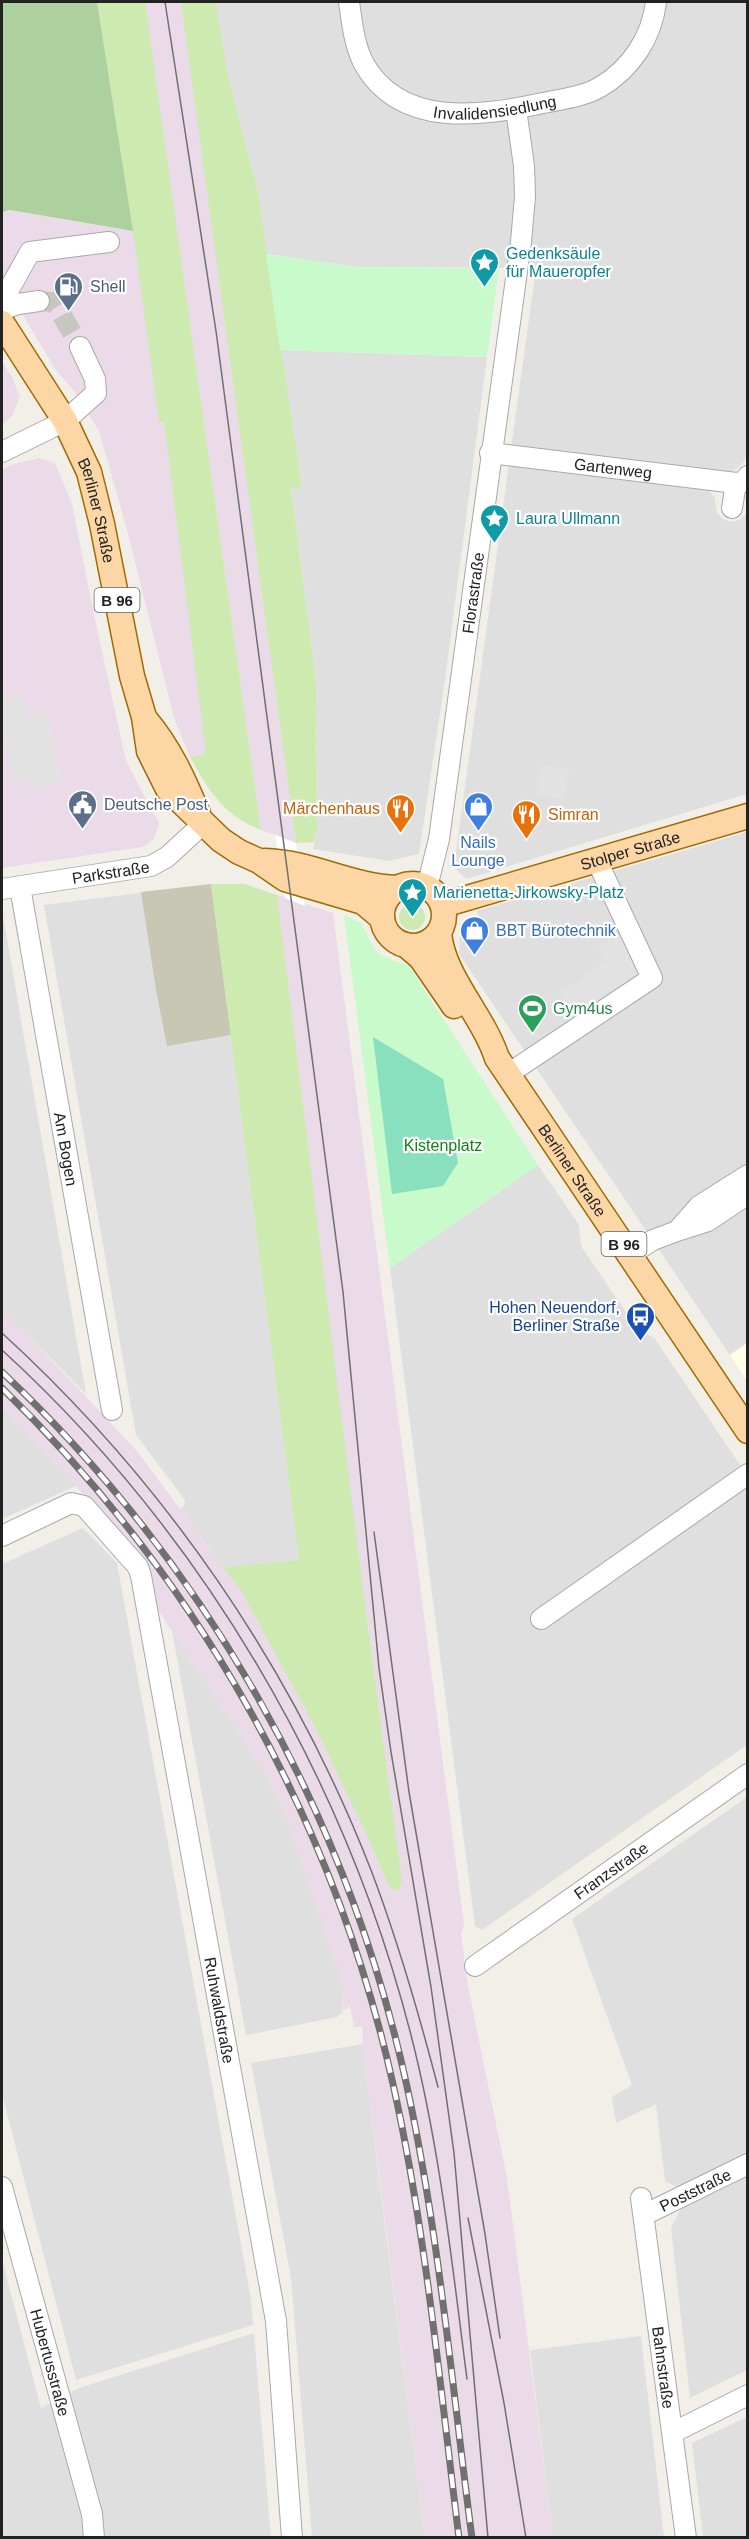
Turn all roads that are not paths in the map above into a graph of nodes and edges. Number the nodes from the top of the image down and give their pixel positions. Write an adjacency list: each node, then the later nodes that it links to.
1 (349, 2): 3 (street, Invalidensiedlung)
2 (656, 2): 3 (street, Invalidensiedlung)
3 (516, 109): 12 (street, Florastraße)
4 (109, 242): 6 (street)
5 (39, 301): 7 (street)
6 (2, 302)
7 (2, 310)
8 (2, 323): 10 (main road, Berliner Straße / B 96)
9 (80, 347): 10 (street)
10 (65, 421): 11 (street); 16 (main road, Berliner Straße / B 96)
11 (2, 452)
12 (490, 453): 13 (street, Gartenweg); 19 (street, Florastraße)
13 (742, 480): 14 (street, Gartenweg)
14 (732, 508)
15 (747, 816): 18 (main road, Stolper Straße)
16 (202, 820): 17 (main road, Berliner Straße / B 96); 20 (street, Parkstraße)
17 (259, 861): 21 (main road, Berliner Straße / B 96); 23 (main road, Berliner Straße / B 96)
18 (597, 861): 22 (main road, Stolper Straße); 26 (street)
19 (427, 887): 21 (main road, B 96); 22 (main road)
20 (11, 888): 31 (street, Am Bogen)
21 (397, 888): 23 (main road)
22 (443, 905): 24 (main road, B 96)
23 (382, 918): 25 (main road, B 96)
24 (439, 933): 25 (main road); 26 (main road, Berliner Straße / B 96)
25 (406, 945): 26 (main road, Berliner Straße / B 96)
26 (502, 1066): 30 (main road, Berliner Straße / B 96)
27 (747, 1175): 29 (street)
28 (747, 1194): 29 (street)
29 (677, 1231): 30 (street)
30 (631, 1254): 32 (main road, Berliner Straße / B 96)
31 (112, 1410)
32 (747, 1428)
33 (747, 1474): 35 (street)
34 (2, 1536): 44 (street, Ruhwaldstraße)
35 (541, 1619)
36 (747, 1774): 37 (street, Franzstraße)
37 (475, 1966)
38 (747, 2163): 40 (street, Poststraße)
39 (2, 2187): 43 (street, Hubertusstraße)
40 (642, 2207): 42 (street, Bahnstraße)
41 (747, 2395): 42 (street)
42 (674, 2432): 45 (street, Bahnstraße)
43 (94, 2538)
44 (292, 2538)
45 (686, 2538)

